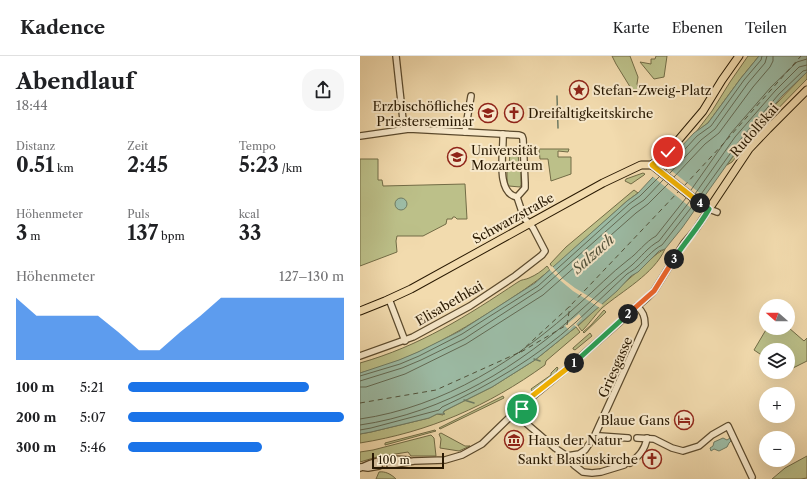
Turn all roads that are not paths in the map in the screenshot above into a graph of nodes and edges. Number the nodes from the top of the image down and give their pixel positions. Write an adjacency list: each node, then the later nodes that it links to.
1 (396, 56): 5 (street)
2 (739, 56): 9 (main road)
3 (807, 90): 11 (main road, Rudolfskai)
4 (471, 96): 6 (street)
5 (407, 129): 6 (street); 8 (street)
6 (465, 132): 7 (street)
7 (503, 134): 10 (street); 10 (street)
8 (360, 136)
9 (655, 167): 11 (main road); 13 (main road, Schwarzstraße)
10 (517, 197): 13 (street)
11 (709, 209): 12 (street); 15 (street)
12 (717, 212)
13 (528, 223): 14 (main road, Schwarzstraße); 17 (street, Elisabethkai)
14 (389, 299): 16 (main road, Schwarzstraße); 17 (street)
15 (638, 306): 20 (street, Griesgasse); 25 (street)
16 (360, 310)
17 (405, 340): 18 (street, Elisabethkai)
18 (360, 356)
19 (527, 424): 24 (street)
20 (594, 437): 21 (street); 24 (street, Griesgasse)
21 (628, 438)
22 (637, 438): 23 (street)
23 (646, 438): 24 (street); 29 (street)
24 (567, 456)
25 (414, 461): 26 (street); 28 (street)
26 (390, 465)
27 (378, 466): 28 (street)
28 (360, 467)
29 (752, 477)

